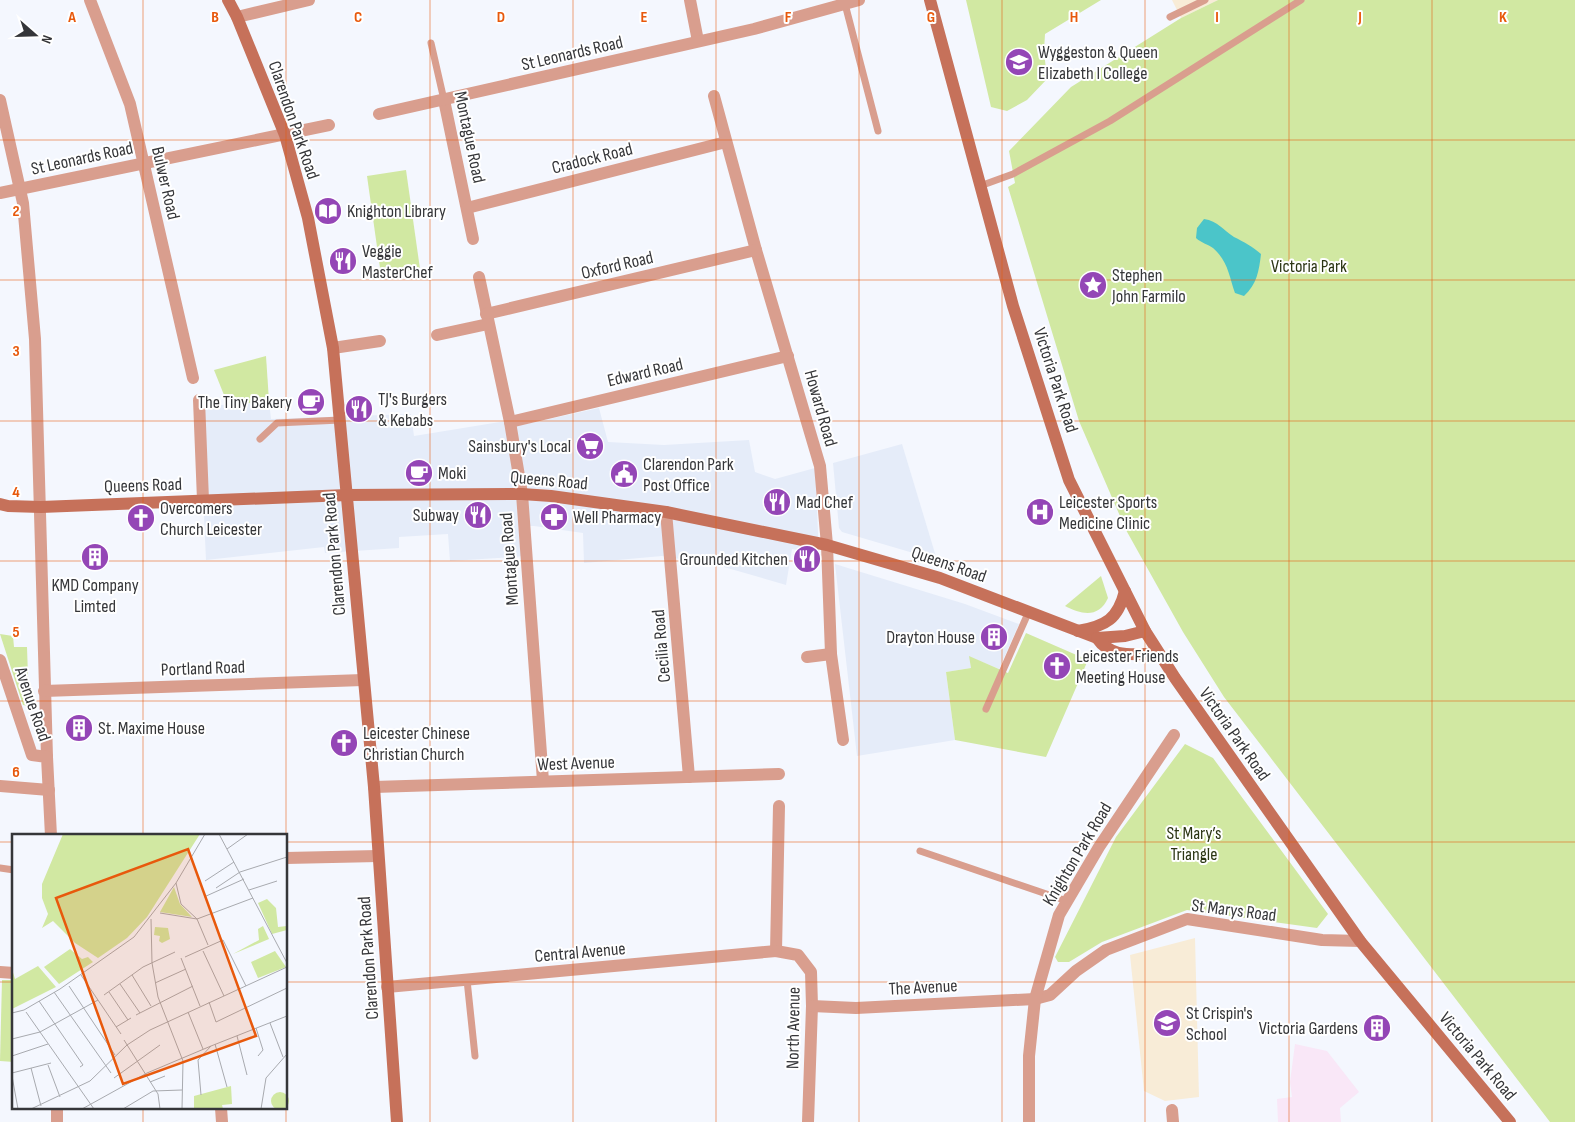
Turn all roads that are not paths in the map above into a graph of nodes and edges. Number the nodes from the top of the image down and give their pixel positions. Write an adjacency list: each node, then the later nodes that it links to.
1 (90, 0): 22 (street, Bulwer Road)
2 (228, 0): 10 (street, Clarendon Park Road)
3 (309, 0): 10 (street)
4 (690, 0): 12 (street)
5 (859, 0): 9 (street, St Leonards Road)
6 (930, 0): 23 (street, Victoria Park Road)
7 (1205, 0): 11 (lane)
8 (1301, 0): 23 (lane)
9 (845, 4): 12 (street, St Leonards Road); 19 (lane)
10 (237, 17): 20 (street, Clarendon Park Road)
11 (1170, 17)
12 (698, 41): 15 (street, St Leonards Road)
13 (431, 43): 15 (lane, Montague Road)
14 (714, 96): 21 (street, Howard Road)
15 (444, 100): 17 (street, St Leonards Road); 26 (street, Montague Road)
16 (1, 109): 24 (street)
17 (379, 114)
18 (330, 125): 20 (street, St Leonards Road)
19 (878, 131)
20 (285, 135): 22 (street, St Leonards Road); 33 (street, Clarendon Park Road)
21 (726, 142): 26 (street, Cradock Road); 28 (street, Howard Road)
22 (143, 162): 24 (street, St Leonards Road); 35 (street, Bulwer Road)
23 (980, 186): 47 (street, Victoria Park Road)
24 (19, 190): 25 (street, St Leonards Road); 44 (street)
25 (0, 193)
26 (467, 208): 27 (street, Montague Road)
27 (473, 240)
28 (756, 250): 30 (street, Oxford Road); 34 (street, Howard Road)
29 (479, 277): 30 (street, Montague Road)
30 (487, 319): 31 (street, Oxford Road); 38 (street, Montague Road)
31 (437, 335)
32 (380, 341): 33 (street)
33 (333, 348): 37 (street, Clarendon Park Road)
34 (788, 356): 38 (street, Edward Road); 46 (street, Howard Road)
35 (193, 378)
36 (199, 400): 42 (street)
37 (340, 420): 39 (lane); 41 (street, Clarendon Park Road)
38 (510, 422): 40 (street, Montague Road)
39 (260, 439)
40 (522, 494): 41 (street, Queens Road); 45 (street, Queens Road); 64 (street, Montague Road)
41 (347, 496): 42 (street, Queens Road); 56 (street, Clarendon Park Road)
42 (203, 500): 44 (street, Queens Road)
43 (0, 504): 44 (street, Queens Road)
44 (41, 507): 57 (street)
45 (666, 512): 46 (street, Queens Road); 63 (street, Cecilia Road)
46 (827, 545): 48 (street, Queens Road); 52 (street, Howard Road)
47 (1125, 591): 49 (street, Victoria Park Road); 50 (street)
48 (1029, 610): 50 (street, Queens Road); 58 (lane)
49 (1144, 630): 51 (street, Queens Road); 53 (street, Victoria Park Road)
50 (1078, 631): 51 (street, Queens Road)
51 (1097, 638): 53 (street, Queens Road)
52 (831, 654): 54 (street); 60 (street, Howard Road)
53 (1159, 654): 74 (street, Victoria Park Road)
54 (807, 657)
55 (0, 660): 61 (street, Avenue Road)
56 (363, 680): 57 (street, Portland Road); 66 (street, Clarendon Park Road)
57 (44, 691): 61 (street)
58 (986, 709)
59 (1174, 735): 73 (street, Knighton Park Road)
60 (843, 740)
61 (47, 757): 67 (street, Avenue Road)
62 (779, 774): 63 (street, West Avenue)
63 (689, 777): 64 (street, West Avenue)
64 (543, 781): 66 (street, West Avenue)
65 (0, 786): 67 (street)
66 (374, 787): 71 (street, Clarendon Park Road)
67 (49, 790): 69 (street, Avenue Road)
68 (778, 806): 75 (street)
69 (51, 834)
70 (920, 851): 73 (lane)
71 (378, 856): 72 (street); 77 (street, Clarendon Park Road)
72 (288, 858)
73 (1067, 901): 78 (street, Knighton Park Road)
74 (1360, 941): 78 (street, St Marys Road); 84 (street, Victoria Park Road)
75 (776, 951): 76 (street, Central Avenue); 79 (street, North Avenue)
76 (467, 980): 77 (street, Central Avenue); 80 (lane)
77 (387, 987): 81 (street, Clarendon Park Road)
78 (1035, 999): 79 (street, The Avenue); 83 (street, Knighton Park Road)
79 (812, 1006): 82 (street, North Avenue)
80 (475, 1056)
81 (397, 1122)
82 (808, 1122)
83 (1029, 1122)
84 (1510, 1122)

